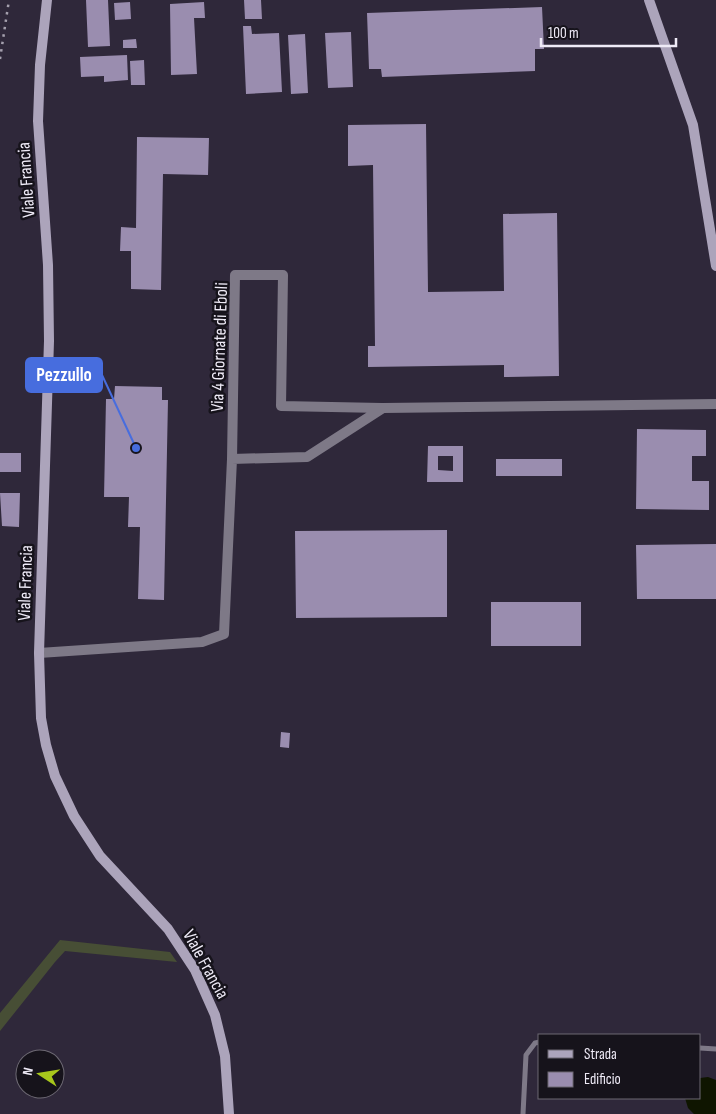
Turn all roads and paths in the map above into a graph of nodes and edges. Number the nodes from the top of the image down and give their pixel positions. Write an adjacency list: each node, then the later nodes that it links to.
1 (47, 0): 7 (street, Viale Francia)
2 (649, 0): 3 (street)
3 (716, 266)
4 (716, 404): 5 (street, Via 4 Giornate di Eboli)
5 (383, 408): 6 (street); 6 (street, Via 4 Giornate di Eboli)
6 (232, 459): 7 (street, Via 4 Giornate di Eboli)
7 (39, 653): 11 (street, Viale Francia)
8 (538, 1042): 12 (lane)
9 (701, 1048): 10 (lane)
10 (716, 1049)
11 (229, 1114)
12 (523, 1114)

